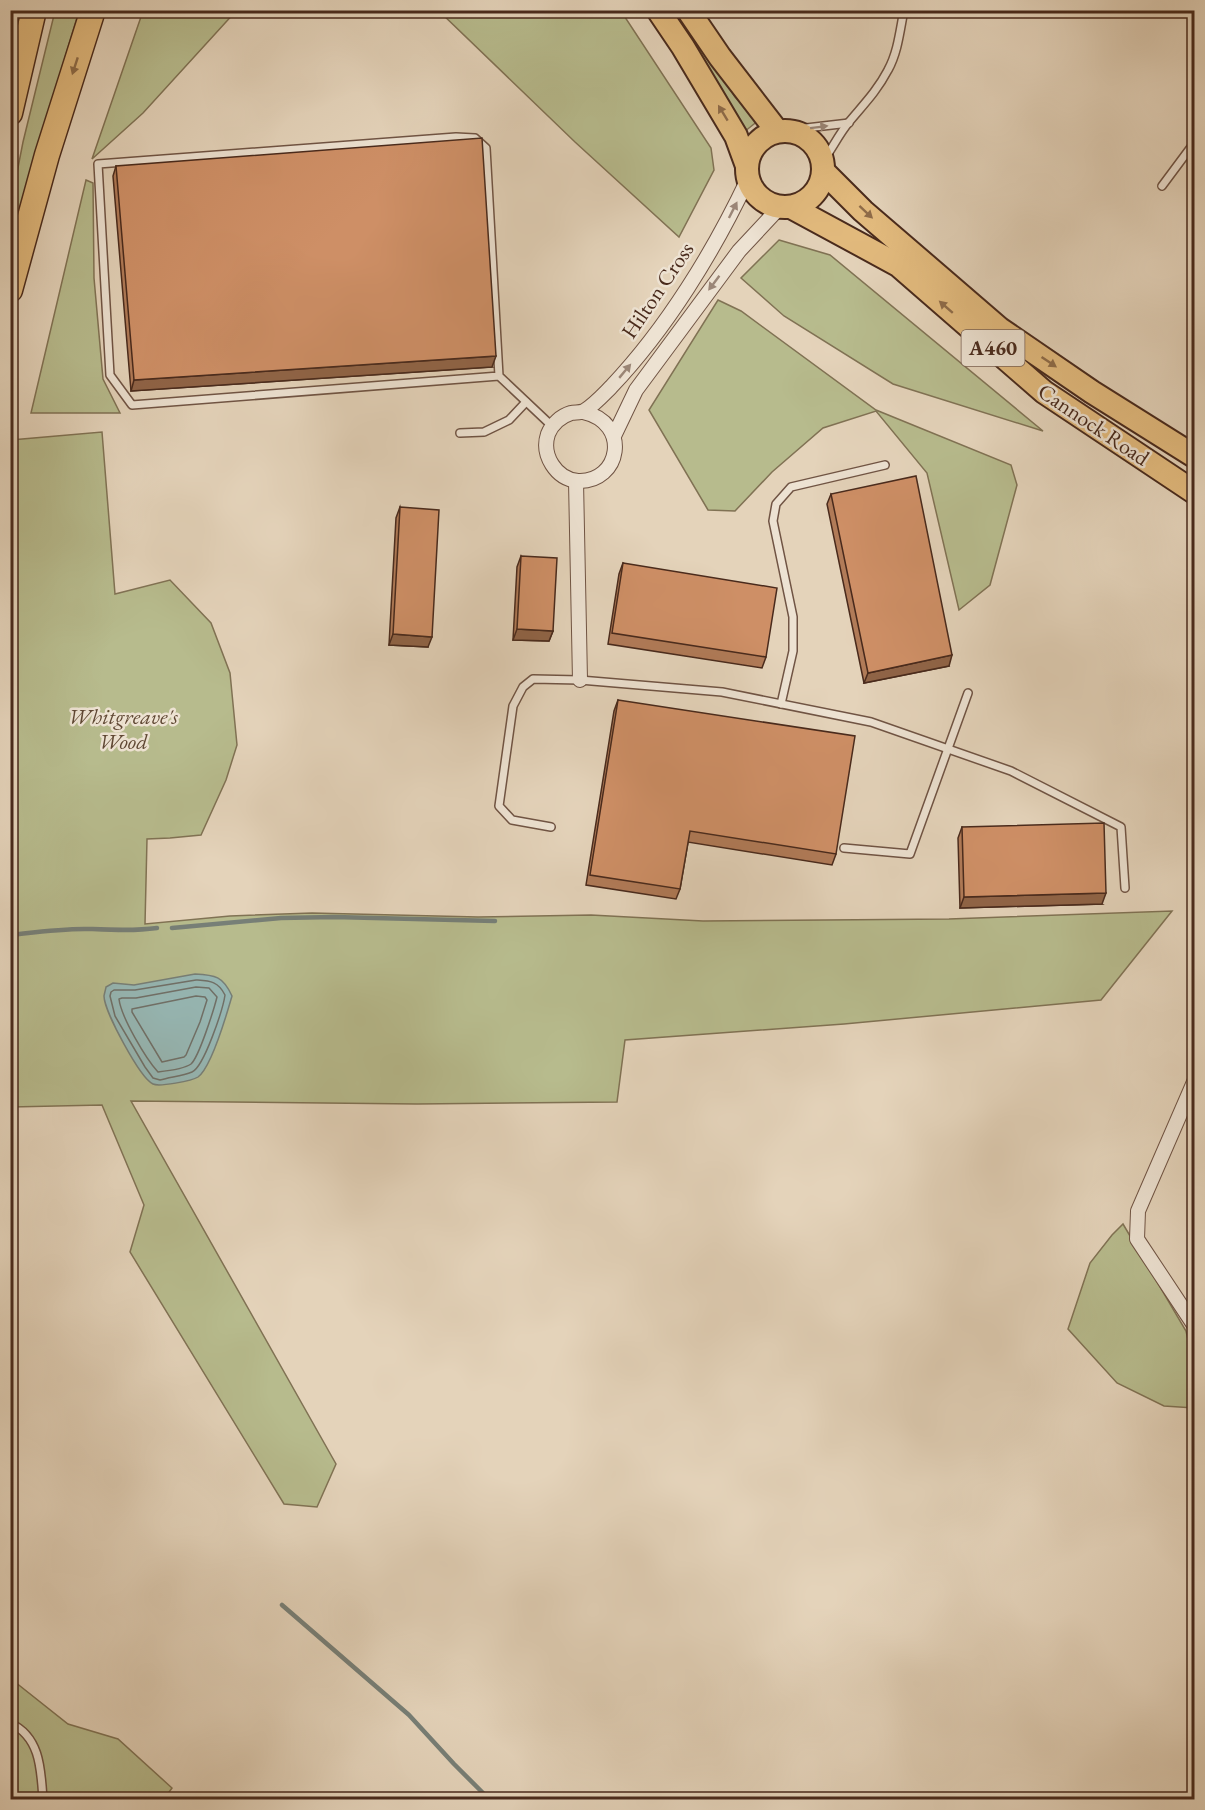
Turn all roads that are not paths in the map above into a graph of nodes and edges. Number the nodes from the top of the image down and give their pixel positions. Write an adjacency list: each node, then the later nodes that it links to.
1 (34, 10): 6 (highway)
2 (93, 10): 14 (highway, one-way to 14)
3 (658, 10): 11 (highway, one-way to 3)
4 (688, 10): 8 (highway)
5 (904, 10): 7 (lane)
6 (10, 113)
7 (849, 123): 8 (lane, one-way to 7); 10 (lane)
8 (783, 131): 10 (highway); 11 (highway)
9 (1194, 143): 12 (lane)
10 (823, 166): 13 (highway); 21 (highway, Cannock Road / A460, one-way to 21)
11 (748, 172): 13 (highway); 17 (street, Hilton Cross, one-way to 11)
12 (1162, 186)
13 (785, 207): 20 (street, Hilton Cross, one-way to 20); 24 (highway, Cannock Road / A460, one-way to 13)
14 (10, 290)
15 (499, 376): 15 (lane); 16 (lane)
16 (526, 402): 18 (lane); 19 (lane)
17 (583, 412): 18 (street, Hilton Cross); 20 (street)
18 (553, 427): 23 (street)
19 (460, 433)
20 (614, 436): 23 (street, Hilton Cross)
21 (1194, 456)
22 (885, 465): 27 (lane)
23 (576, 481): 25 (street)
24 (1194, 492)
25 (580, 680): 27 (lane); 29 (lane)
26 (968, 693): 28 (lane)
27 (781, 704): 28 (lane)
28 (948, 749): 30 (lane); 31 (lane)
29 (551, 827)
30 (844, 848)
31 (1125, 888)
32 (1194, 1082): 33 (street)
33 (1194, 1325)
34 (10, 1723): 35 (lane)
35 (43, 1800)

